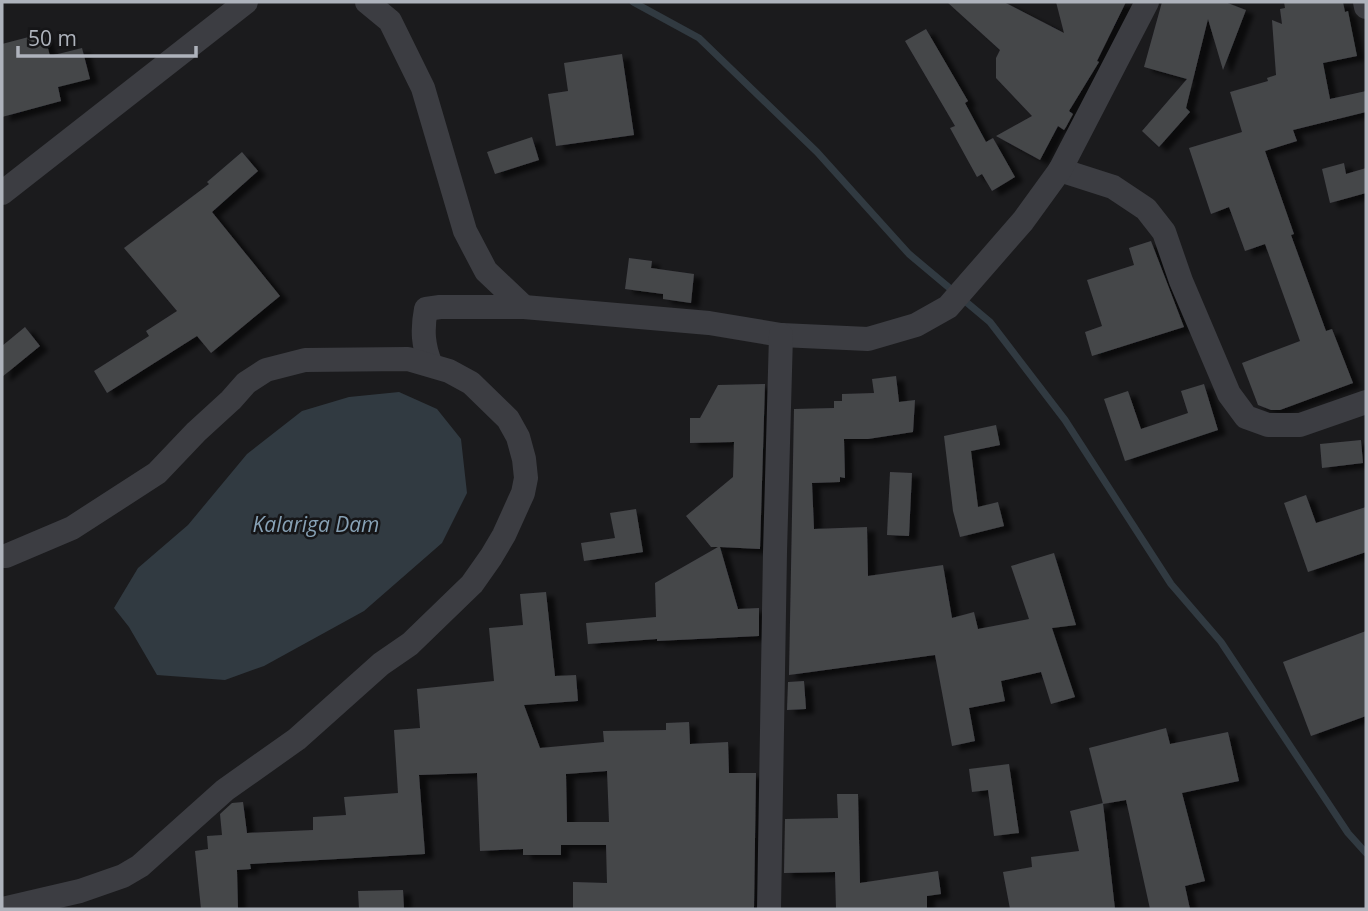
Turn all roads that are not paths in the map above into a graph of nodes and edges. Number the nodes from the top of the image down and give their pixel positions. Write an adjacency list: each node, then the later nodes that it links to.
1 (246, 2): 7 (street)
2 (367, 2): 8 (street)
3 (1147, 2): 6 (street)
4 (1364, 2): 5 (street)
5 (1366, 7)
6 (1060, 170): 9 (street); 11 (street)
7 (2, 193)
8 (524, 307): 9 (street); 10 (street)
9 (781, 335): 14 (street)
10 (431, 365): 12 (street); 13 (street)
11 (1366, 402)
12 (6, 556)
13 (2, 909)
14 (769, 909)

